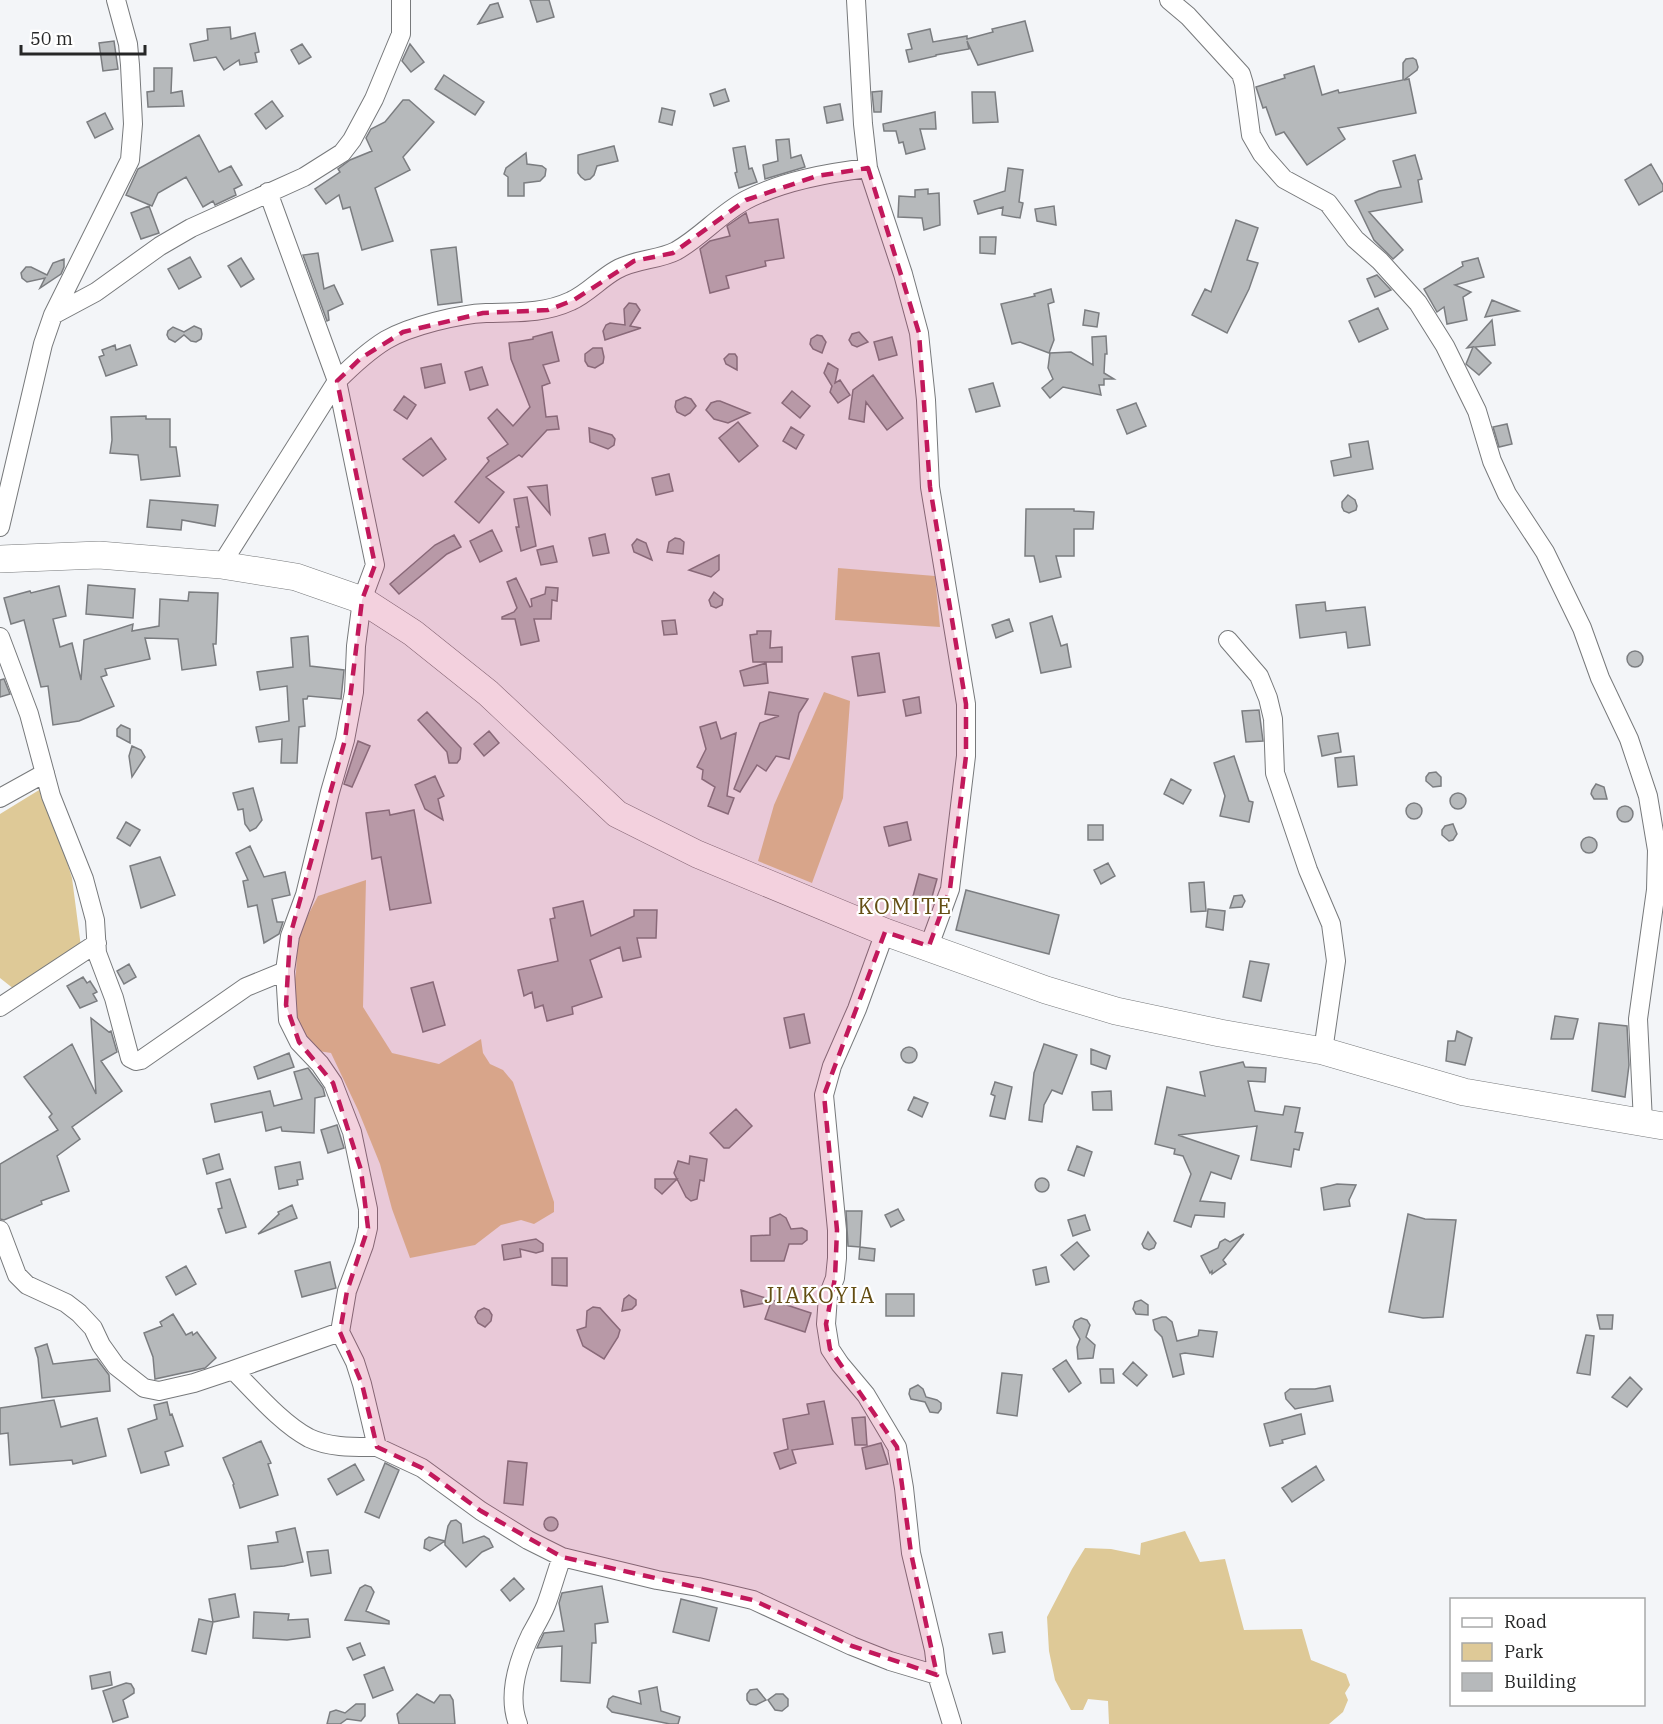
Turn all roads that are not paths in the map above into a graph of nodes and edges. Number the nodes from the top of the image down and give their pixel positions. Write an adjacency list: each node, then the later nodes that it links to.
1 (116, 0): 7 (street)
2 (401, 0): 6 (street)
3 (856, 0): 5 (street)
4 (1169, 0): 23 (street)
5 (868, 168): 8 (street); 19 (street)
6 (268, 192): 7 (street); 8 (street)
7 (53, 315): 9 (street)
8 (337, 381): 11 (street); 12 (street)
9 (0, 527)
10 (0, 559): 11 (street)
11 (221, 565): 12 (street)
12 (362, 600): 17 (street); 20 (street)
13 (0, 637): 15 (street)
14 (1228, 640): 22 (street)
15 (45, 773): 16 (street); 18 (street)
16 (0, 798)
17 (885, 932): 19 (street); 29 (street)
18 (97, 943): 20 (street); 21 (street)
19 (929, 946): 22 (street)
20 (285, 971): 25 (street)
21 (0, 1007)
22 (1323, 1052): 23 (street)
23 (1653, 1124)
24 (0, 1230): 26 (street)
25 (340, 1332): 26 (street); 27 (street)
26 (233, 1370): 27 (street)
27 (377, 1447): 28 (street)
28 (562, 1557): 29 (street); 30 (street)
29 (938, 1675): 31 (street)
30 (518, 1724)
31 (952, 1724)

